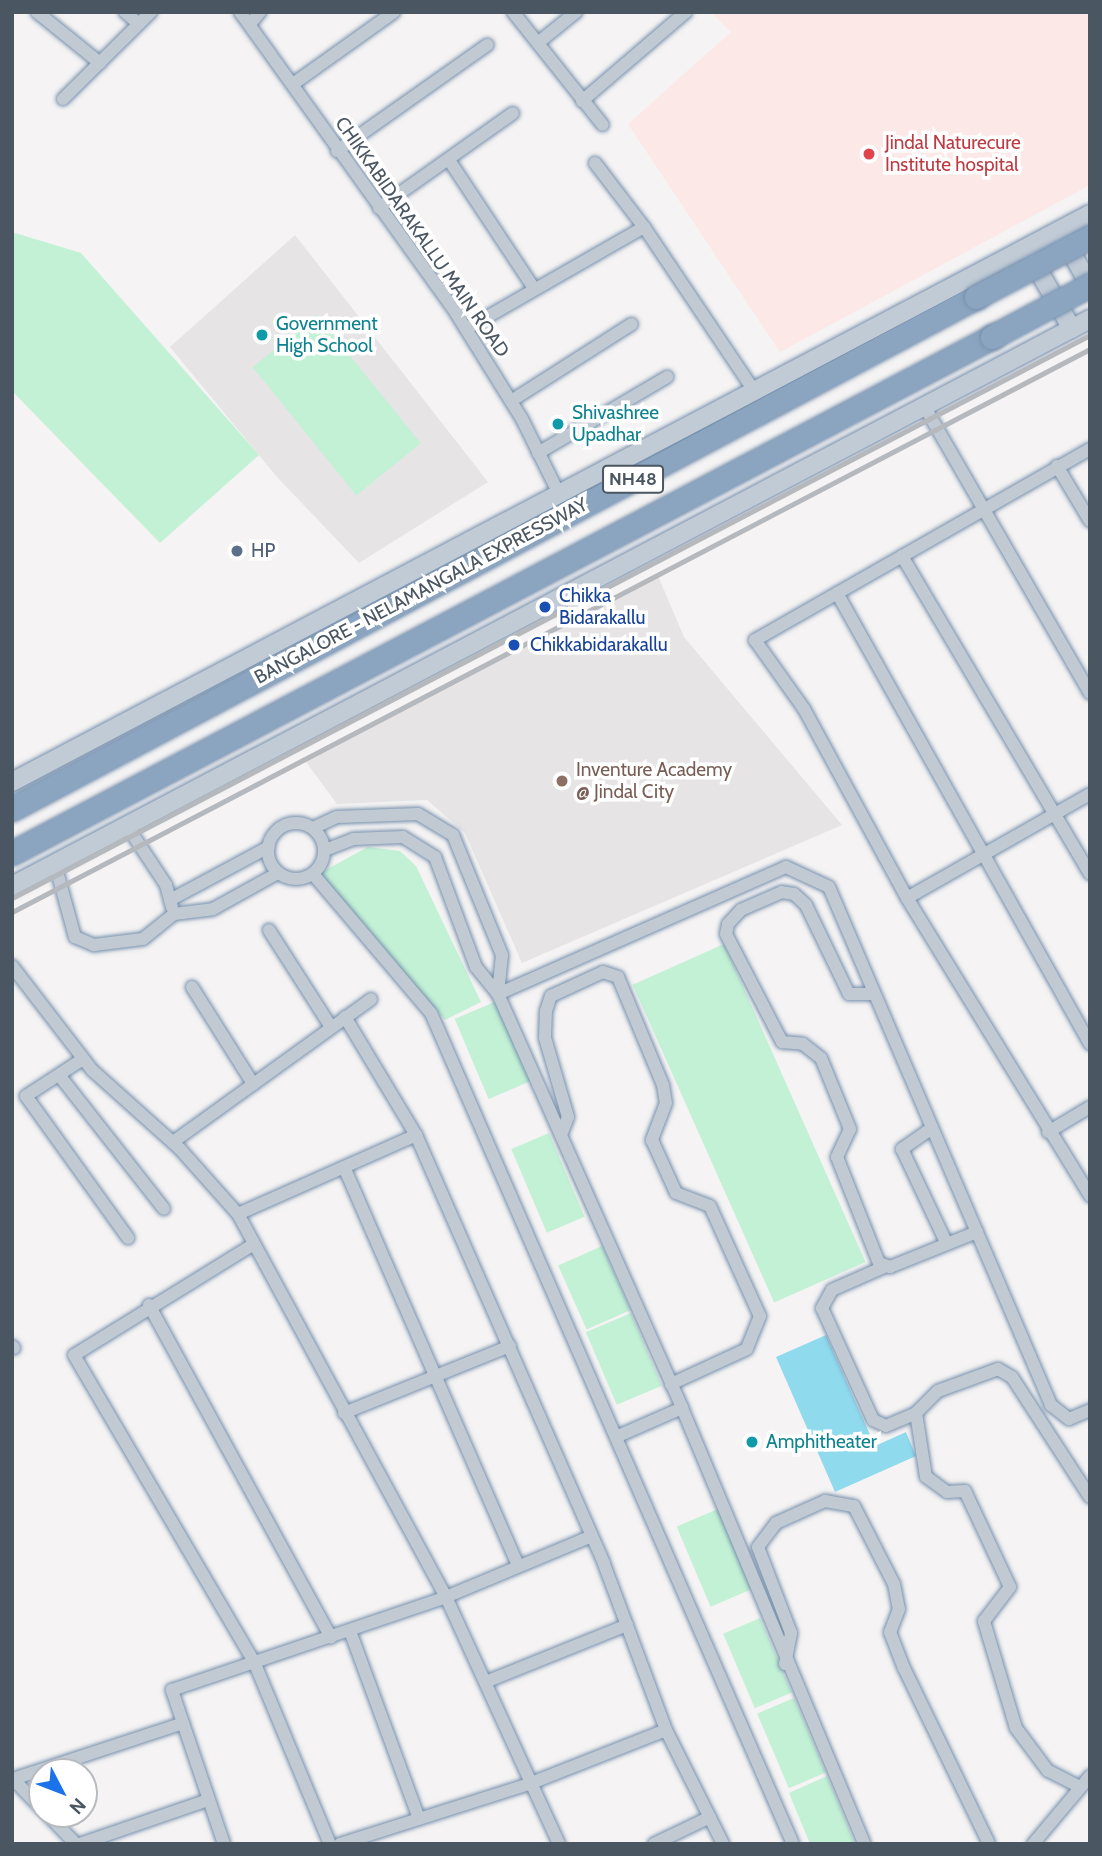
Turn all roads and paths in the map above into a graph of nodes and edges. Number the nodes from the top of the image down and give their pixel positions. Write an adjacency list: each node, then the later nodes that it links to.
1 (37, 12): 14 (street)
2 (125, 12): 10 (street)
3 (151, 12): 10 (street)
4 (240, 12): 11 (street, CHIKKABIDARAKALLU MAIN ROAD)
5 (260, 12): 11 (street)
6 (394, 12): 15 (street)
7 (576, 12): 12 (street)
8 (686, 12): 17 (street)
9 (515, 13): 12 (street)
10 (139, 24): 14 (street)
11 (250, 24): 15 (street, CHIKKABIDARAKALLU MAIN ROAD)
12 (539, 42): 17 (street)
13 (487, 45): 20 (street)
14 (100, 62): 16 (street)
15 (293, 84): 20 (street, CHIKKABIDARAKALLU MAIN ROAD)
16 (63, 99)
17 (582, 101): 19 (street)
18 (513, 113): 21 (street)
19 (603, 125)
20 (337, 151): 23 (street, CHIKKABIDARAKALLU MAIN ROAD)
21 (449, 160): 23 (street); 30 (street)
22 (595, 163): 25 (street)
23 (379, 208): 33 (street, CHIKKABIDARAKALLU MAIN ROAD)
24 (1090, 214): 26 (street)
25 (644, 227): 30 (street); 36 (street)
26 (1060, 231): 28 (street); 29 (street)
27 (1090, 237): 50 (highway, BANGALORE - NELAMANGALA EXPRESSWAY / NH48, bridge)
28 (1027, 250): 34 (street); 36 (street)
29 (1090, 285): 56 (highway, BANGALORE - NELAMANGALA EXPRESSWAY / NH48, bridge)
30 (533, 287): 33 (street)
31 (1090, 319): 34 (street)
32 (632, 324): 37 (street)
33 (466, 329): 37 (street, CHIKKABIDARAKALLU MAIN ROAD)
34 (1072, 329): 38 (street)
35 (667, 377): 40 (street)
36 (755, 392): 42 (street)
37 (511, 401): 40 (street, CHIKKABIDARAKALLU MAIN ROAD)
38 (923, 404): 43 (street); 52 (street)
39 (1090, 449): 41 (street)
40 (538, 453): 42 (street, CHIKKABIDARAKALLU MAIN ROAD)
41 (1057, 466): 43 (street); 44 (street)
42 (558, 494): 48 (street)
43 (982, 509): 45 (street); 47 (street)
44 (1090, 521)
45 (902, 556): 46 (street); 51 (street)
46 (837, 593): 57 (street); 63 (street)
47 (1090, 693)
48 (12, 782)
49 (1090, 793): 51 (street)
50 (12, 808)
51 (1054, 814): 57 (street); 61 (street)
52 (127, 826): 58 (street); 64 (street)
53 (313, 828): 54 (street); 55 (street); 69 (street)
54 (269, 847): 59 (street); 64 (street)
55 (325, 850): 60 (street); 69 (street)
56 (12, 853)
57 (979, 856): 63 (street); 74 (street)
58 (55, 864): 62 (street); 65 (street)
59 (278, 873): 60 (street); 65 (street)
60 (313, 874): 101 (street)
61 (1090, 874)
62 (12, 886)
63 (907, 898): 80 (street)
64 (170, 900): 65 (street)
65 (174, 914)
66 (269, 930): 73 (street)
67 (12, 966): 75 (street)
68 (192, 987): 77 (street)
69 (498, 994): 70 (street); 82 (street)
70 (874, 994): 79 (street); 92 (street)
71 (371, 999): 72 (street)
72 (345, 1017): 73 (street); 81 (street)
73 (331, 1027): 77 (street)
74 (1090, 1044)
75 (83, 1059): 76 (street); 83 (street)
76 (59, 1075): 86 (street); 89 (street)
77 (253, 1084): 83 (street)
78 (1090, 1107): 80 (street)
79 (932, 1128): 88 (street); 91 (street)
80 (1048, 1132): 85 (street)
81 (416, 1135): 84 (street); 94 (street)
82 (561, 1135): 96 (street); 96 (street)
83 (173, 1142): 87 (street)
84 (344, 1167): 87 (street); 95 (street)
85 (1090, 1196)
86 (164, 1209)
87 (238, 1214): 90 (street)
88 (977, 1232): 91 (street); 98 (street)
89 (128, 1238)
90 (254, 1244): 93 (street); 99 (street)
91 (947, 1244): 92 (street)
92 (884, 1267): 100 (street)
93 (149, 1305): 108 (street); 109 (street)
94 (510, 1346): 95 (street); 103 (street)
95 (436, 1376): 99 (street); 104 (street)
96 (671, 1384): 97 (street)
97 (682, 1408): 101 (street); 110 (street)
98 (1090, 1410)
99 (344, 1413): 105 (street)
100 (916, 1413): 102 (street); 118 (street)
101 (618, 1436): 131 (street)
102 (1090, 1497)
103 (592, 1536): 104 (street); 106 (street)
104 (518, 1566): 105 (street)
105 (446, 1597): 107 (street); 111 (street)
106 (627, 1625): 111 (street); 113 (street)
107 (350, 1631): 108 (street); 122 (street)
108 (331, 1637): 109 (street)
109 (255, 1664): 112 (street); 126 (street)
110 (785, 1664): 132 (street); 133 (street)
111 (488, 1681): 117 (street)
112 (183, 1723): 114 (street); 120 (street)
113 (666, 1730): 117 (street); 121 (street)
114 (77, 1758)
115 (28, 1774): 119 (street)
116 (1090, 1776): 118 (street)
117 (529, 1784): 122 (street); 128 (street)
118 (1080, 1787): 134 (street)
119 (28, 1795)
120 (208, 1800): 124 (street); 125 (street)
121 (710, 1817): 129 (street); 130 (street)
122 (419, 1819): 127 (street)
123 (61, 1828): 124 (street)
124 (78, 1844)
125 (224, 1844)
126 (330, 1844)
127 (340, 1844)
128 (559, 1844)
129 (654, 1844)
130 (723, 1844)
131 (793, 1844)
132 (864, 1844)
133 (989, 1844)
134 (1033, 1844)

